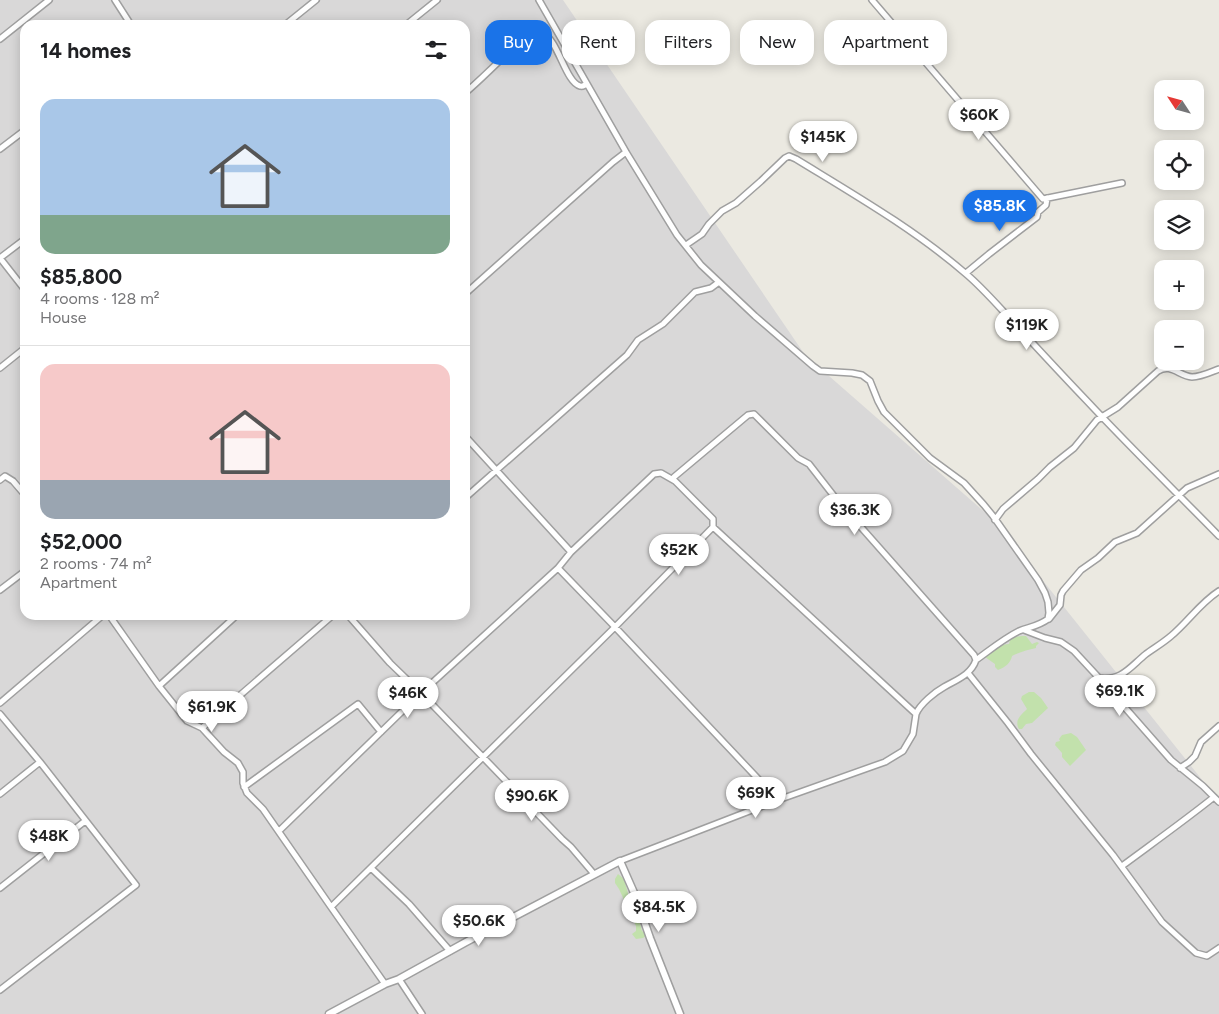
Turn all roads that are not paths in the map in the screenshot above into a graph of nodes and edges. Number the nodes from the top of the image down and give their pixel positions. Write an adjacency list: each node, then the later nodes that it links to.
1 (49, 0): 7 (street)
2 (115, 0): 8 (street)
3 (316, 0): 9 (street)
4 (437, 0): 10 (street)
5 (539, 0): 13 (street)
6 (872, 0): 19 (street)
7 (24, 20)
8 (128, 20)
9 (291, 20)
10 (412, 20)
11 (20, 23): 12 (street)
12 (0, 39)
13 (587, 84): 14 (street); 17 (street)
14 (470, 88)
15 (20, 134): 16 (street)
16 (0, 149)
17 (626, 152): 21 (street); 26 (street)
18 (1122, 183): 19 (street)
19 (1047, 198): 23 (street)
20 (20, 243): 22 (street)
21 (686, 246): 23 (street); 24 (street)
22 (0, 258): 25 (street)
23 (966, 273): 30 (street)
24 (720, 282): 32 (street); 39 (street)
25 (20, 284)
26 (470, 290)
27 (20, 352): 28 (street)
28 (0, 368)
29 (1219, 369): 30 (street)
30 (1101, 417): 38 (street); 39 (street)
31 (470, 441): 32 (street)
32 (496, 470): 37 (street); 42 (street)
33 (1219, 474): 38 (street)
34 (674, 477): 55 (street)
35 (0, 480): 36 (street)
36 (20, 487)
37 (470, 493)
38 (1179, 494): 41 (street); 47 (street)
39 (996, 520): 47 (street)
40 (713, 527): 42 (street); 53 (street); 62 (street)
41 (1219, 536)
42 (571, 552): 43 (street)
43 (558, 568): 53 (street); 59 (street)
44 (20, 575): 45 (street)
45 (0, 590)
46 (1219, 591): 57 (street)
47 (1048, 619): 54 (street)
48 (97, 620): 60 (street)
49 (113, 620): 58 (street)
50 (232, 620): 58 (street)
51 (327, 620): 64 (street)
52 (352, 620): 59 (street)
53 (615, 627): 66 (street); 72 (street)
54 (1024, 629): 55 (street); 57 (street)
55 (976, 660): 56 (street)
56 (968, 673): 62 (street); 77 (street)
57 (1099, 678): 68 (street)
58 (159, 686): 64 (street)
59 (421, 693): 65 (street); 66 (street)
60 (0, 703)
61 (0, 714): 67 (street)
62 (916, 714): 72 (street)
63 (1219, 726): 68 (street)
64 (202, 728): 69 (street)
65 (381, 732): 69 (street); 75 (street)
66 (483, 758): 78 (street); 79 (street)
67 (40, 762): 70 (street); 74 (street)
68 (1180, 768): 71 (street)
69 (244, 787): 75 (street)
70 (0, 794)
71 (1214, 797): 73 (street); 77 (street)
72 (778, 800): 76 (street)
73 (1219, 802)
74 (85, 821): 80 (street); 86 (street)
75 (279, 831): 81 (street)
76 (620, 861): 79 (street); 89 (street)
77 (1122, 866): 82 (street)
78 (371, 868): 81 (street); 83 (street)
79 (594, 874): 83 (street)
80 (0, 888)
81 (331, 907): 85 (street)
82 (1219, 948)
83 (450, 951): 84 (street)
84 (399, 979): 85 (street); 88 (street)
85 (385, 984): 87 (street)
86 (0, 990)
87 (329, 1014)
88 (422, 1014)
89 (680, 1014)

